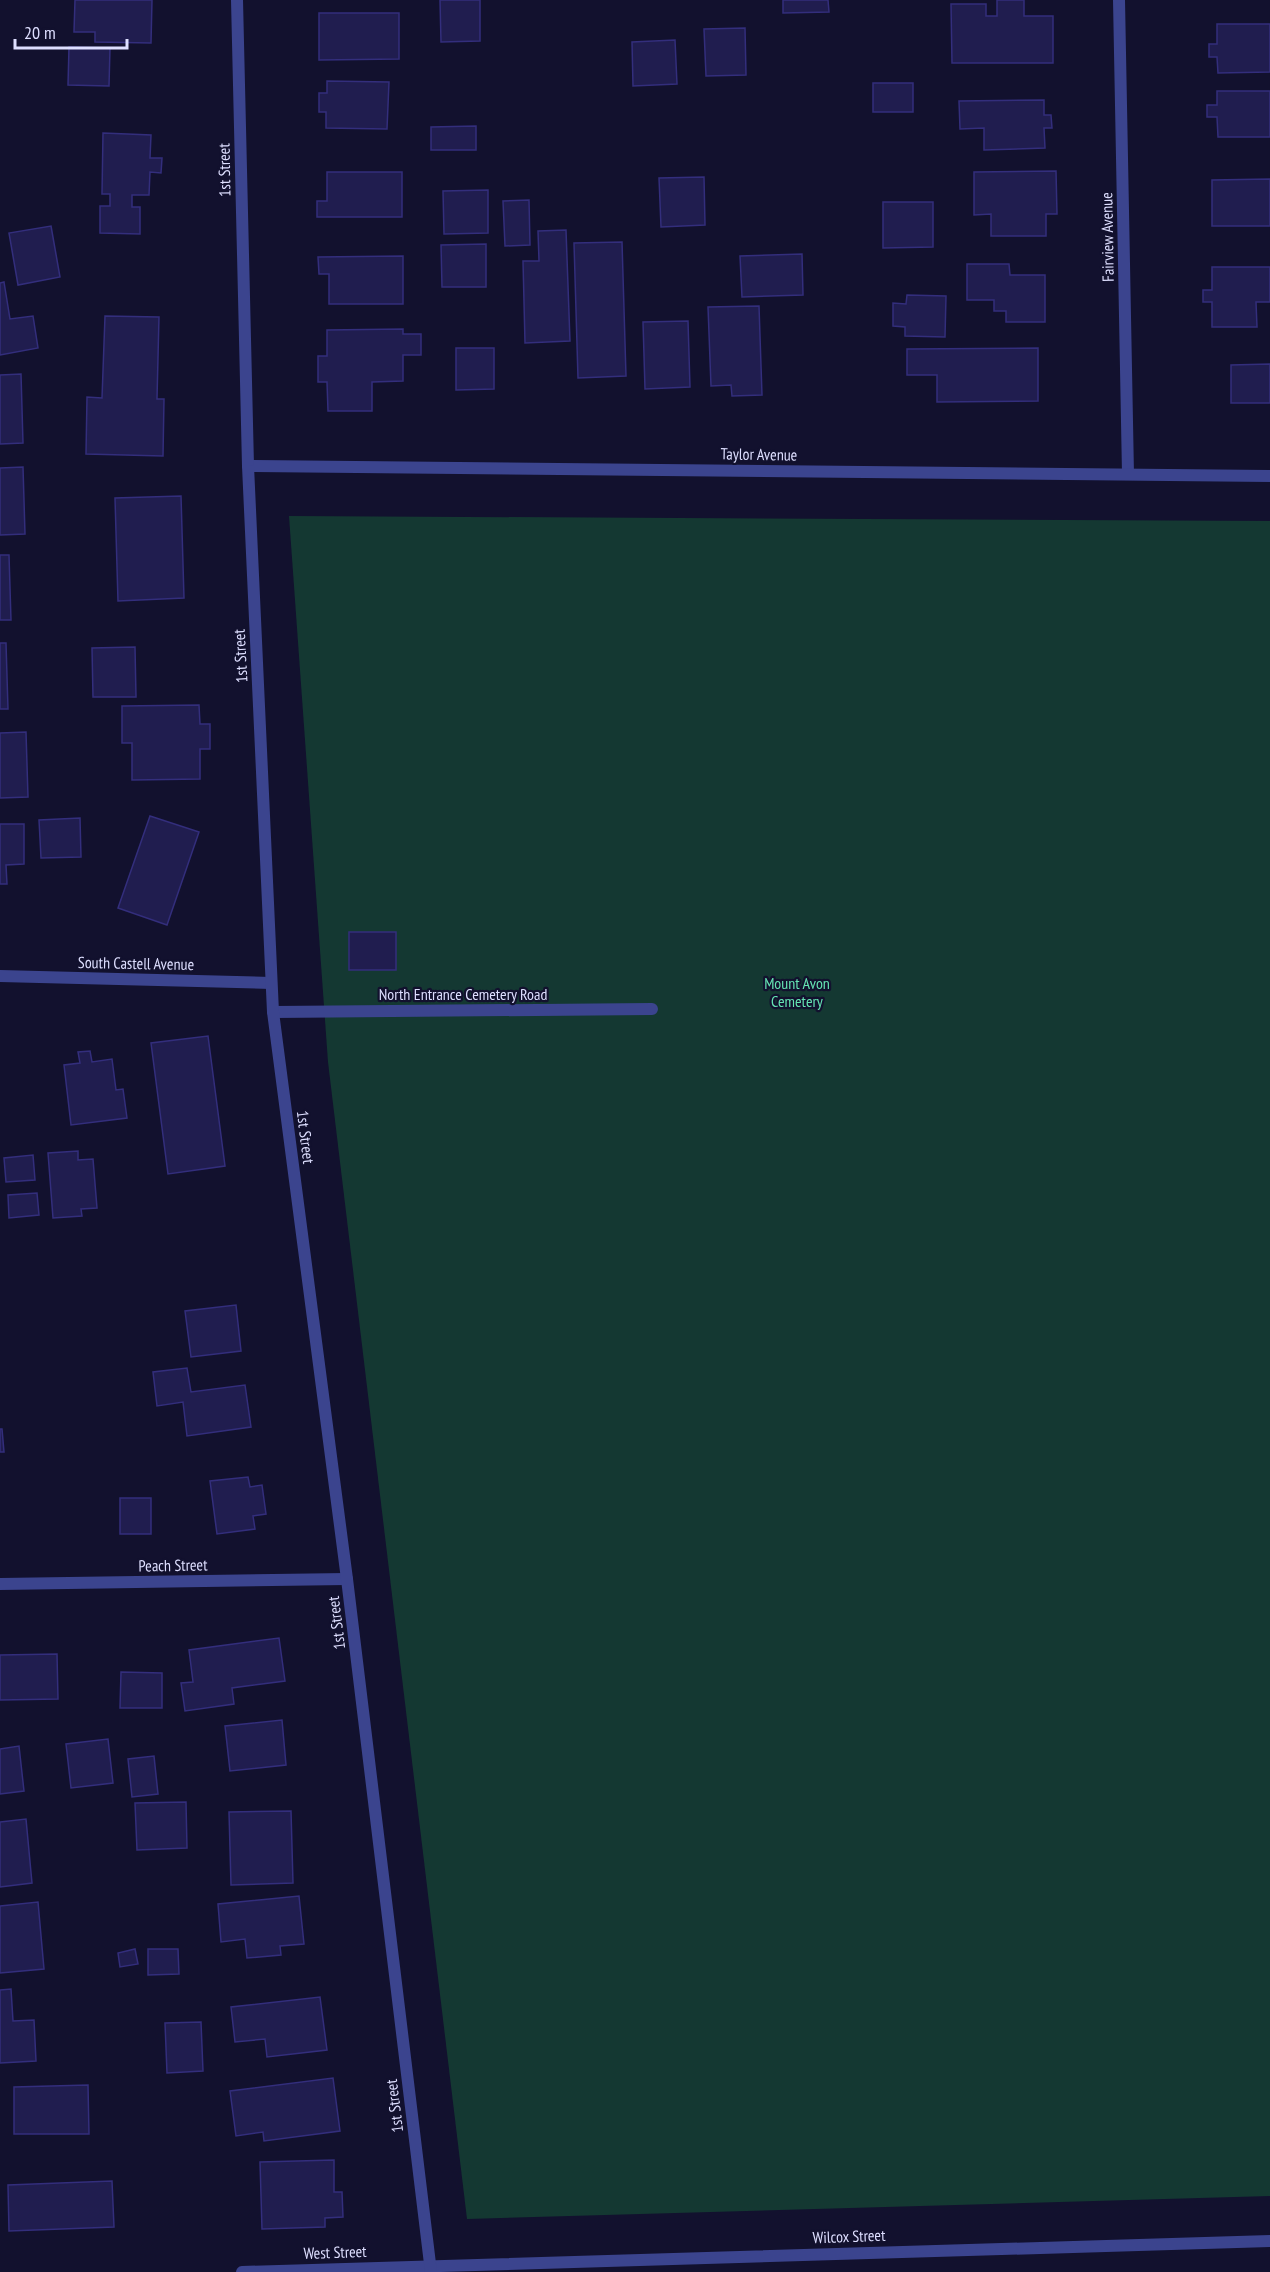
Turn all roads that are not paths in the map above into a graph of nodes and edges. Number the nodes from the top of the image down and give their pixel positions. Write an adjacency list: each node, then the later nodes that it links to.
1 (237, 0): 3 (street, 1st Street)
2 (1119, 0): 4 (street, Fairview Avenue)
3 (248, 466): 4 (street, Taylor Avenue); 7 (street, 1st Street)
4 (1128, 474): 5 (street, Taylor Avenue)
5 (1270, 476)
6 (0, 976): 7 (street, South Castell Avenue)
7 (272, 983): 9 (street, 1st Street)
8 (652, 1009): 9 (street, North Entrance Cemetery Road)
9 (273, 1012): 10 (street, 1st Street)
10 (347, 1579): 11 (street, Peach Street); 13 (street, 1st Street)
11 (0, 1584)
12 (1270, 2241): 13 (street, Wilcox Street)
13 (430, 2269): 14 (street, West Street)
14 (242, 2272)

